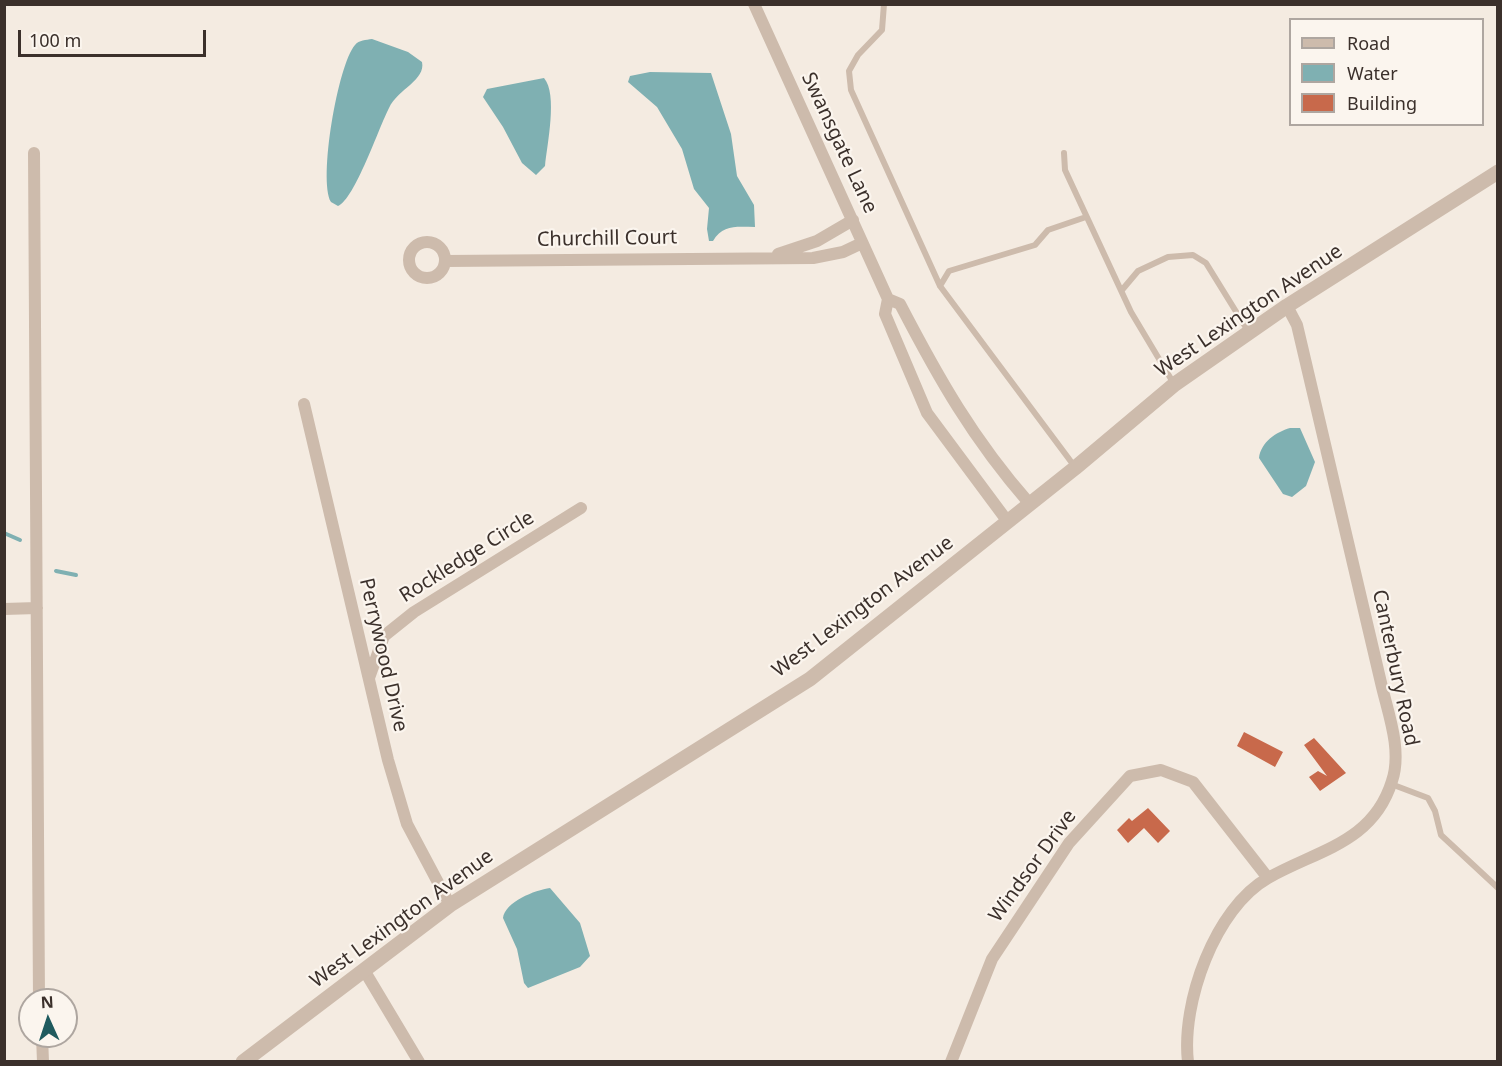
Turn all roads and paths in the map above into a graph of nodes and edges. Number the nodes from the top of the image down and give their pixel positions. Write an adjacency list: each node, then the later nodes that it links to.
1 (753, 4): 7 (street, Swansgate Lane)
2 (884, 4): 11 (lane)
3 (34, 153): 22 (street)
4 (1064, 153): 6 (lane)
5 (1497, 172): 14 (street, West Lexington Avenue)
6 (1086, 217): 11 (lane); 12 (lane)
7 (853, 220): 8 (street, Swansgate Lane); 9 (street, Churchill Court)
8 (862, 243): 9 (street, Churchill Court); 13 (street, Swansgate Lane)
9 (768, 258): 10 (street, Churchill Court)
10 (447, 261)
11 (940, 286): 18 (lane)
12 (1122, 291): 15 (lane); 16 (lane)
13 (888, 299): 19 (street, Swansgate Lane); 21 (street, Swansgate Lane)
14 (1287, 306): 15 (street, West Lexington Avenue); 25 (street, Canterbury Road)
15 (1250, 333): 16 (street, West Lexington Avenue)
16 (1175, 384): 18 (street, West Lexington Avenue)
17 (304, 404): 24 (street, Perrywood Drive)
18 (1075, 468): 19 (street, West Lexington Avenue)
19 (1029, 503): 21 (street, West Lexington Avenue)
20 (581, 508): 24 (street, Rockledge Circle)
21 (1008, 522): 28 (street, West Lexington Avenue)
22 (36, 608): 23 (street); 30 (street)
23 (4, 609)
24 (369, 679): 28 (street, Perrywood Drive)
25 (1391, 784): 26 (street, Canterbury Road); 27 (lane)
26 (1268, 878): 33 (street, Windsor Drive); 34 (street, Canterbury Road)
27 (1497, 888)
28 (450, 905): 29 (street, West Lexington Avenue)
29 (364, 970): 31 (street, West Lexington Avenue); 32 (street)
30 (39, 988)
31 (243, 1062)
32 (419, 1062)
33 (951, 1062)
34 (1188, 1062)

